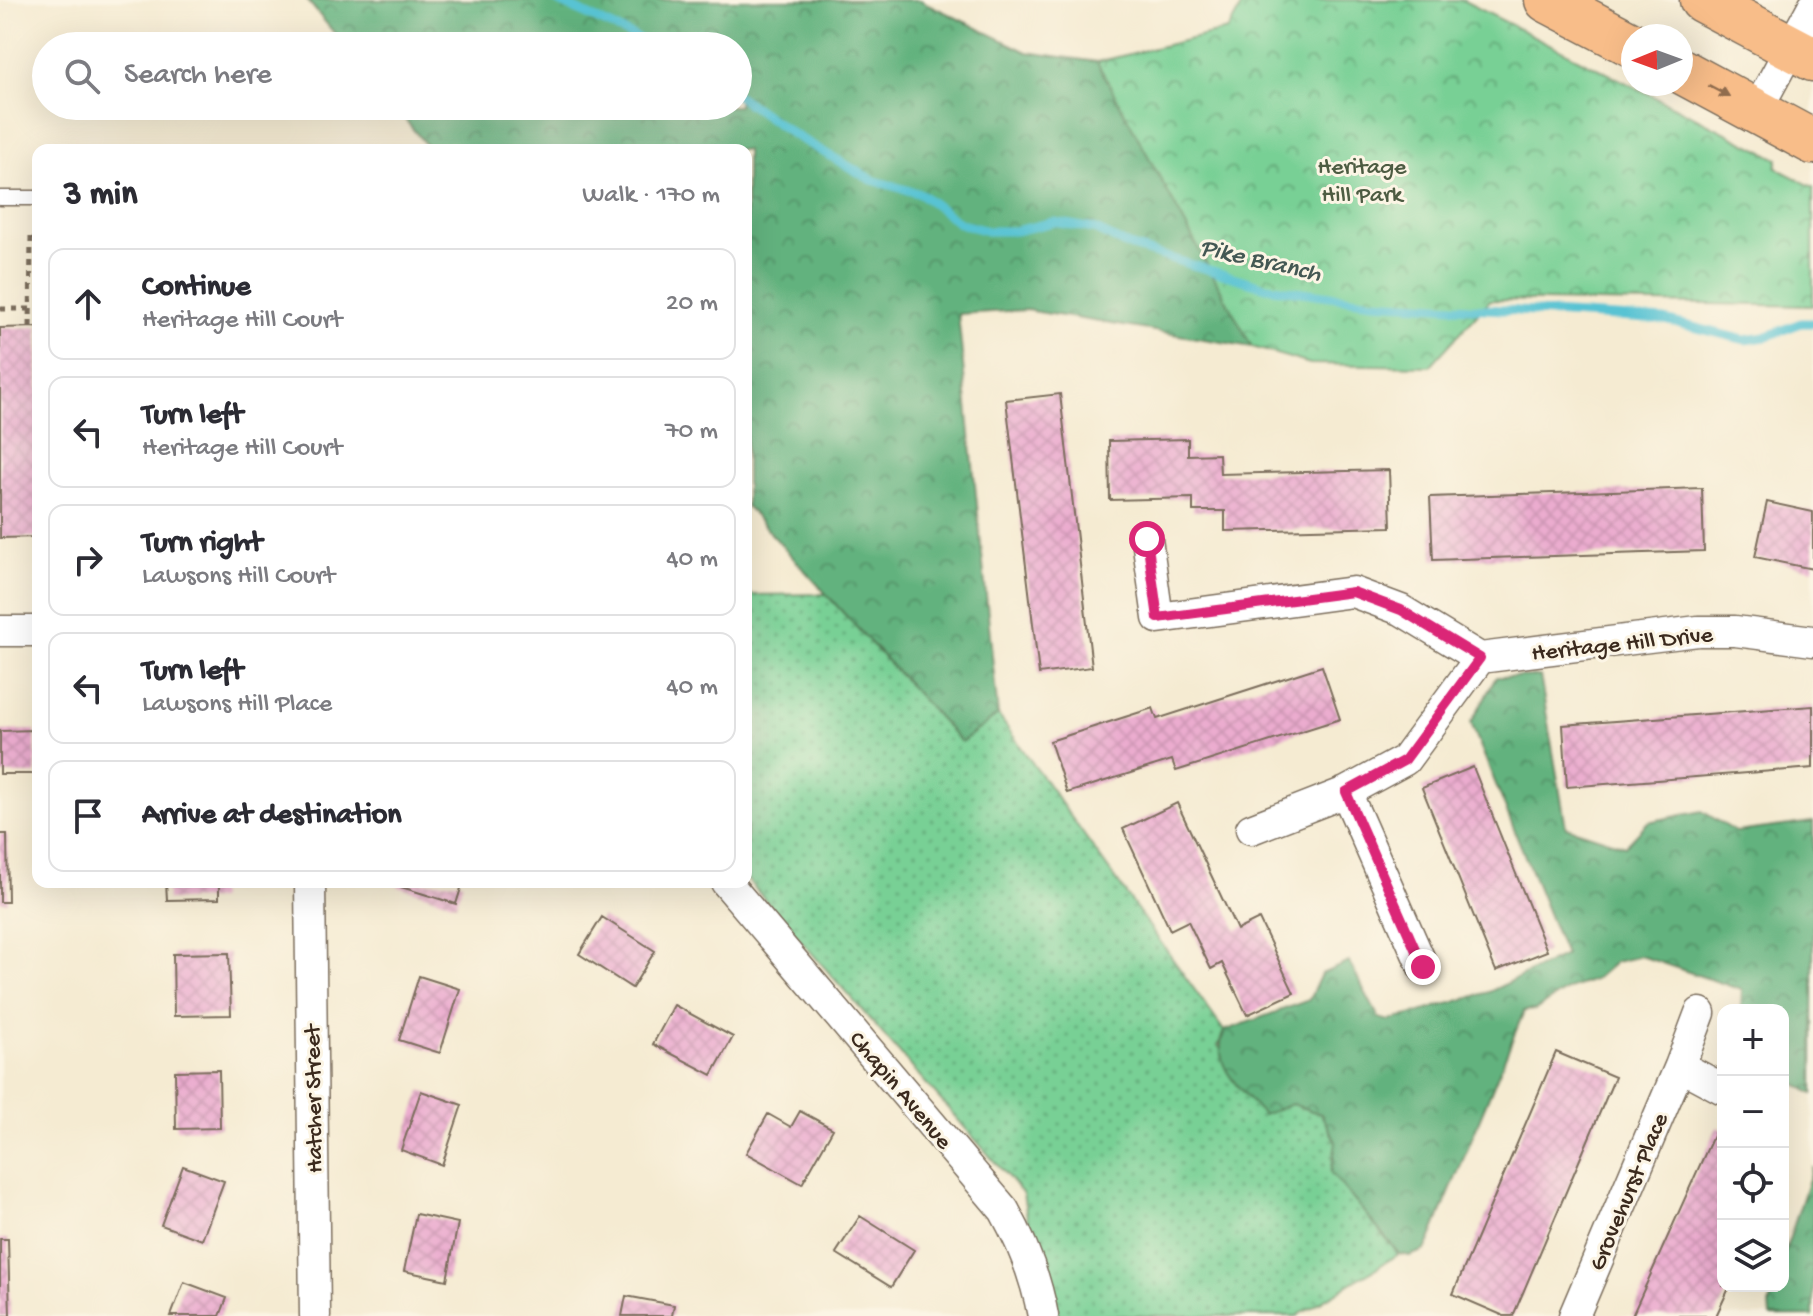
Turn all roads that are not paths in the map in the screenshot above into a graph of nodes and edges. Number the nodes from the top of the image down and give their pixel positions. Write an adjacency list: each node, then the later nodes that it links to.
1 (1547, 0): 4 (main road)
2 (1702, 0): 5 (main road)
3 (1813, 6): 5 (street)
4 (1621, 39)
5 (1801, 53): 7 (street)
6 (1693, 77): 7 (main road, one-way to 7)
7 (1757, 110): 8 (main road)
8 (1813, 142)
9 (0, 198): 10 (lane)
10 (32, 198)
11 (1147, 539): 15 (street)
12 (0, 631): 13 (street)
13 (32, 631)
14 (1813, 641): 15 (street, Heritage Hill Drive)
15 (1480, 658): 16 (street)
16 (1346, 792): 17 (street); 20 (street)
17 (1251, 829)
18 (310, 888): 24 (street, Hatcher Street)
19 (731, 888): 25 (street, Chapin Avenue)
20 (1423, 967)
21 (1700, 1013): 22 (street, Grovehurst Place)
22 (1680, 1066): 23 (street); 26 (street, Grovehurst Place)
23 (1717, 1086)
24 (315, 1316)
25 (1043, 1316)
26 (1574, 1316)

